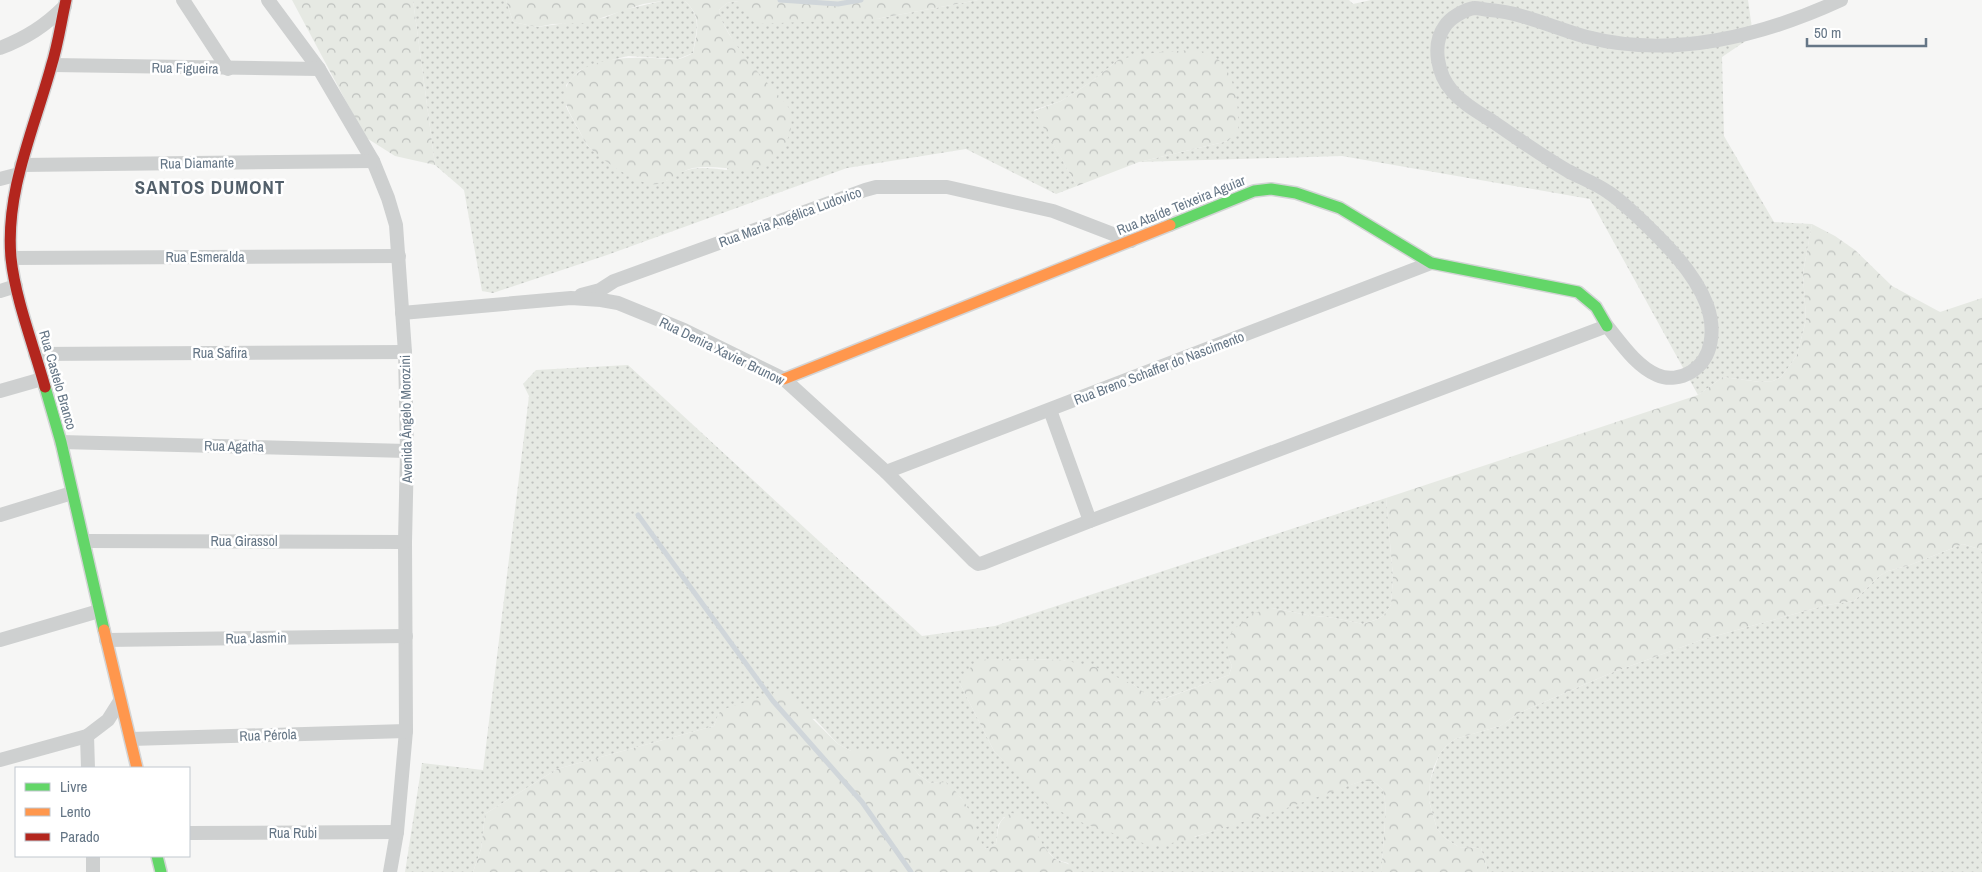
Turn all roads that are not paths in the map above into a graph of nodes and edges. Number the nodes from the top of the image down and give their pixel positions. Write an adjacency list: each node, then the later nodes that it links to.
1 (183, 0): 7 (street)
2 (268, 0): 8 (street, Avenida Ângelo Morozini)
3 (1841, 0): 20 (street)
4 (66, 3): 5 (street); 6 (street, Rua Castelo Branco)
5 (0, 48)
6 (52, 65): 7 (street, Rua Figueira); 10 (street, Rua Castelo Branco)
7 (228, 69): 8 (street, Rua Figueira)
8 (319, 69): 9 (street, Avenida Ângelo Morozini)
9 (373, 160): 10 (street, Rua Diamante); 13 (street, Avenida Ângelo Morozini)
10 (20, 170): 11 (street, Rua Diamante); 14 (street, Rua Castelo Branco)
11 (0, 180)
12 (1131, 241): 15 (street, Rua Ataíde Teixeira Aguiar); 18 (street, Rua Maria Angélica Ludovico); 24 (street, Rua Ataíde Teixeira Aguiar)
13 (399, 256): 14 (street, Rua Esmeralda); 19 (street, Avenida Ângelo Morozini)
14 (11, 258): 16 (street, Rua Castelo Branco)
15 (1431, 263): 20 (street, Rua Ataíde Teixeira Aguiar); 26 (street, Rua Breno Schaffer do Nascimento)
16 (16, 286): 17 (street); 22 (street, Rua Castelo Branco)
17 (0, 291)
18 (571, 298): 19 (street, Rua Denira Xavier Brunow); 24 (street, Rua Denira Xavier Brunow)
19 (402, 313): 21 (street, Avenida Ângelo Morozini)
20 (1607, 326): 32 (street)
21 (405, 352): 22 (street, Rua Safira); 28 (street, Avenida Ângelo Morozini)
22 (35, 354): 23 (street, Rua Castelo Branco)
23 (42, 379): 25 (street); 27 (street, Rua Castelo Branco)
24 (784, 380): 29 (street, Rua Denira Xavier Brunow)
25 (0, 391)
26 (1050, 410): 29 (street, Rua Breno Schaffer do Nascimento); 32 (street)
27 (61, 442): 28 (street, Rua Agatha); 30 (street, Rua Castelo Branco)
28 (407, 450): 34 (street, Avenida Ângelo Morozini)
29 (886, 472): 32 (street, Rua Denira Xavier Brunow)
30 (72, 493): 31 (street); 33 (street, Rua Castelo Branco)
31 (0, 515)
32 (1090, 521)
33 (84, 541): 34 (street, Rua Girassol); 35 (street, Rua Castelo Branco)
34 (405, 542): 36 (street, Avenida Ângelo Morozini)
35 (99, 611): 37 (street); 38 (street, Rua Castelo Branco)
36 (406, 636): 38 (street, Rua Jasmin); 40 (street, Avenida Ângelo Morozini)
37 (0, 640)
38 (106, 640): 39 (street, Rua Castelo Branco)
39 (120, 701): 41 (street); 42 (street, Rua Castelo Branco)
40 (406, 730): 42 (street, Rua Pérola); 46 (street, Avenida Ângelo Morozini)
41 (87, 736): 43 (street); 44 (street)
42 (131, 739): 45 (street, Rua Castelo Branco)
43 (0, 760)
44 (88, 767)
45 (137, 767)
46 (397, 832): 47 (street, Rua Rubi); 52 (street, Avenida Ângelo Morozini)
47 (190, 833)
48 (93, 857): 50 (street)
49 (157, 857): 51 (street)
50 (93, 872)
51 (161, 872)
52 (390, 872)

